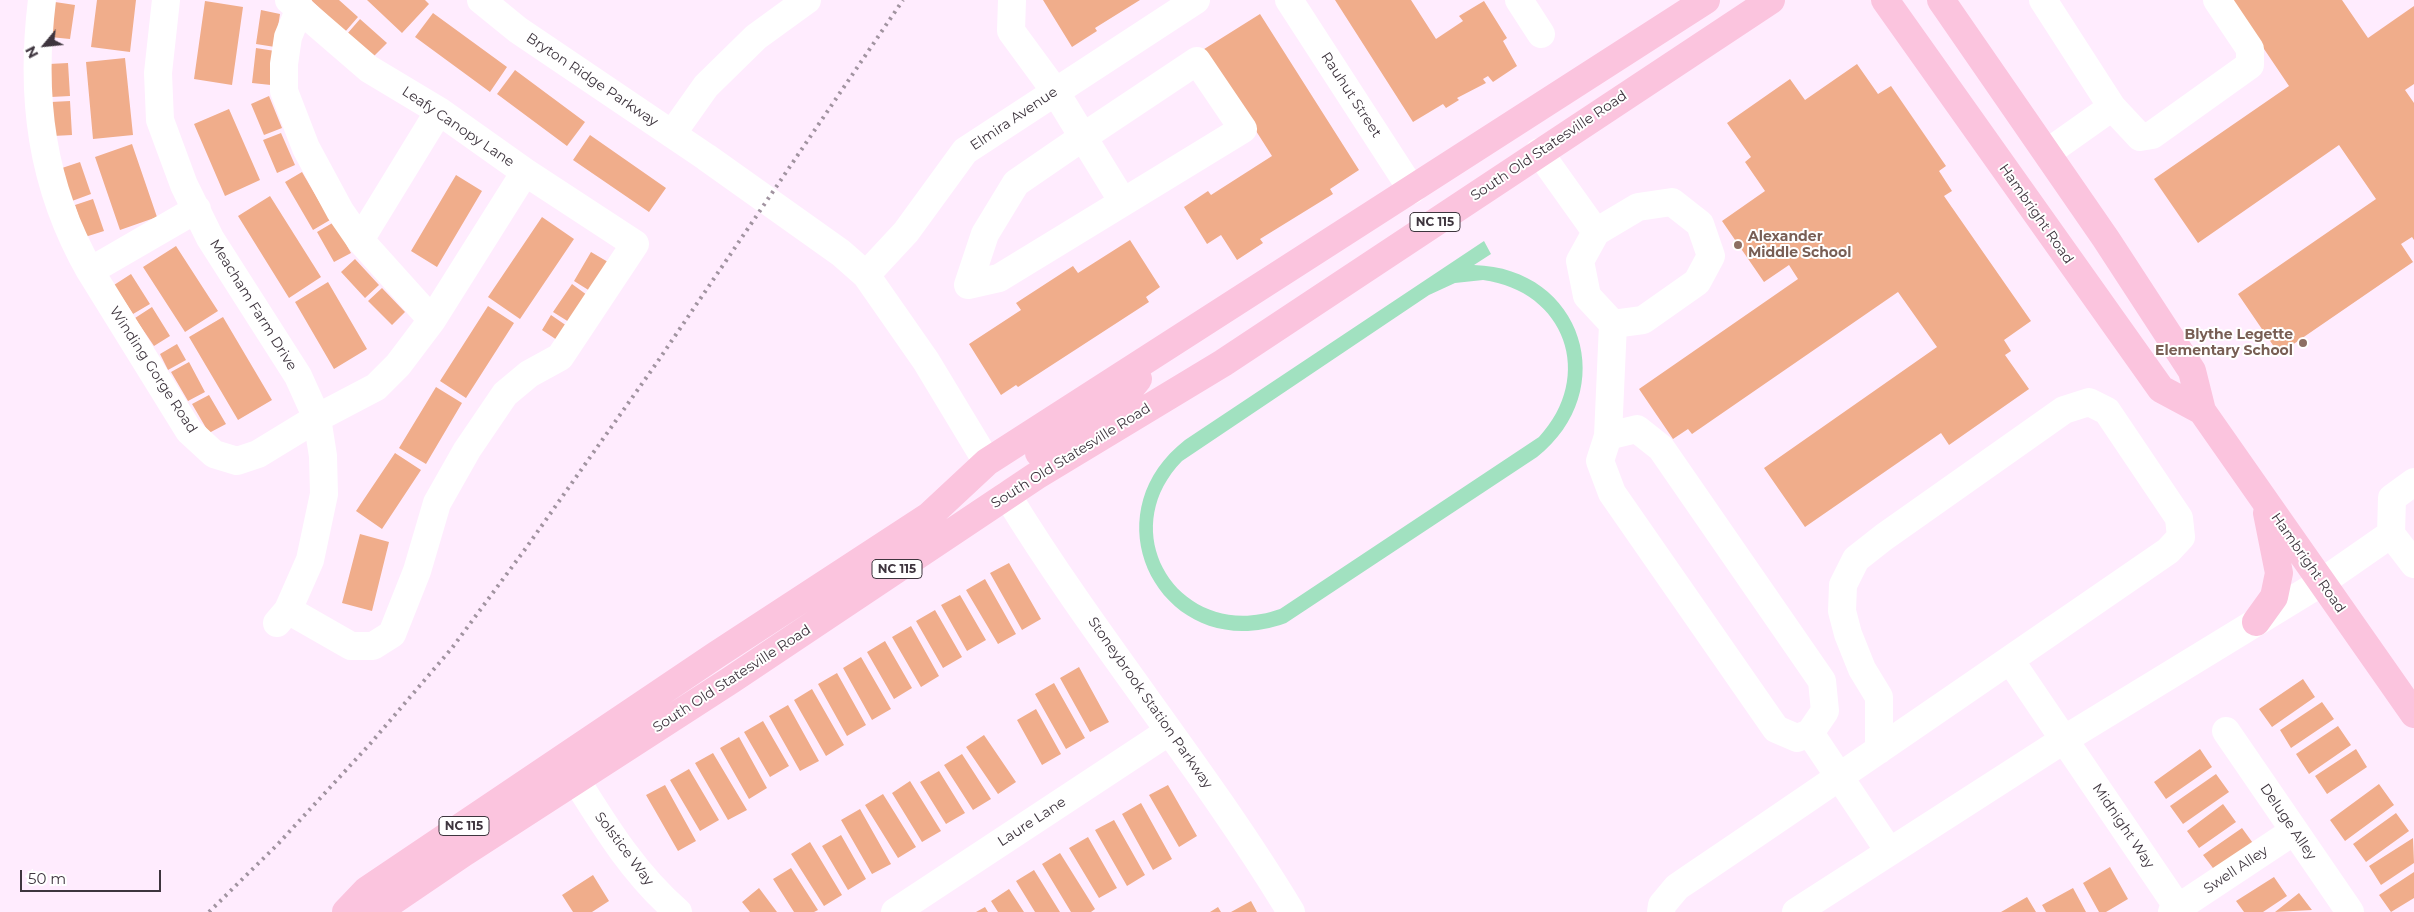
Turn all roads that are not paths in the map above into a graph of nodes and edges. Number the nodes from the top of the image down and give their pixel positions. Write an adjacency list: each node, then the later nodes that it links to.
1 (42, 0): 31 (street, Winding Gorge Road)
2 (166, 0): 27 (street, Meacham Farm Drive)
3 (481, 0): 20 (street, Bryton Ridge Parkway)
4 (807, 0): 20 (street)
5 (1012, 0): 17 (street)
6 (1196, 0): 17 (street, Elmira Avenue)
7 (1289, 0): 25 (street, Rauhut Street)
8 (1519, 0): 16 (street)
9 (1706, 0): 25 (main road, South Old Statesville Road / NC 115)
10 (1771, 0): 22 (main road, South Old Statesville Road / NC 115)
11 (1885, 0): 36 (main road, Hambright Road)
12 (1941, 0): 23 (main road, Hambright Road)
13 (2043, 0): 18 (street)
14 (2217, 0): 18 (street)
15 (295, 4): 19 (street, Leafy Canopy Lane); 29 (street)
16 (1541, 34)
17 (1055, 91): 21 (street); 32 (street, Elmira Avenue)
18 (2112, 107): 23 (street)
19 (439, 111): 24 (street, Leafy Canopy Lane); 29 (street)
20 (672, 134): 32 (street, Bryton Ridge Parkway)
21 (1083, 137): 26 (street); 26 (street); 26 (street)
22 (1539, 152): 28 (street); 41 (main road, South Old Statesville Road / NC 115)
23 (2047, 153): 36 (main road, Hambright Road)
24 (524, 172): 30 (street, Leafy Canopy Lane); 33 (street, Winding Gorge Road)
25 (1412, 190): 35 (main road, South Old Statesville Road / NC 115)
26 (1123, 202)
27 (197, 209): 31 (street); 37 (street, Meacham Farm Drive)
28 (1596, 232): 34 (street); 34 (street)
29 (360, 240): 33 (street)
30 (635, 244): 37 (street, Meacham Farm Drive)
31 (90, 271): 37 (street, Winding Gorge Road)
32 (866, 275): 39 (street, Bryton Ridge Parkway)
33 (432, 320): 37 (street, Winding Gorge Road)
34 (1612, 324): 38 (street)
35 (1147, 360): 39 (main road, South Old Statesville Road / NC 115); 41 (main road)
36 (2202, 411): 42 (main road, Hambright Road)
37 (317, 418)
38 (1608, 436): 52 (street); 52 (street)
39 (987, 462): 47 (main road); 60 (main road, South Old Statesville Road / NC 115)
40 (2414, 482): 43 (street)
41 (1007, 495): 47 (main road, South Old Statesville Road / NC 115); 51 (street, Stoneybrook Station Parkway)
42 (2264, 499): 45 (main road, Hambright Road); 46 (main road)
43 (2391, 534): 44 (street); 45 (street)
44 (2414, 564)
45 (2322, 582): 46 (street); 49 (main road, Hambright Road)
46 (2256, 622): 53 (street)
47 (802, 633): 56 (main road, South Old Statesville Road / NC 115)
48 (2010, 660): 53 (street, Midnight Way); 54 (street); 54 (street)
49 (2414, 714)
50 (2226, 731): 57 (street, Deluge Alley)
51 (1168, 732): 63 (street, Laure Lane); 64 (street, Stoneybrook Station Parkway)
52 (1810, 733): 55 (street)
53 (2065, 739): 58 (street); 59 (street, Midnight Way)
54 (1879, 750): 55 (street)
55 (1840, 777): 58 (street); 65 (street)
56 (576, 780): 61 (main road, South Old Statesville Road / NC 115); 62 (street, Solstice Way)
57 (2294, 831): 59 (street, Swell Alley); 67 (street, Deluge Alley)
58 (1889, 851): 66 (street)
59 (2177, 911)
60 (346, 912)
61 (371, 912)
62 (678, 912)
63 (895, 912)
64 (1291, 912)
65 (1661, 912)
66 (1796, 912)
67 (2350, 912)

